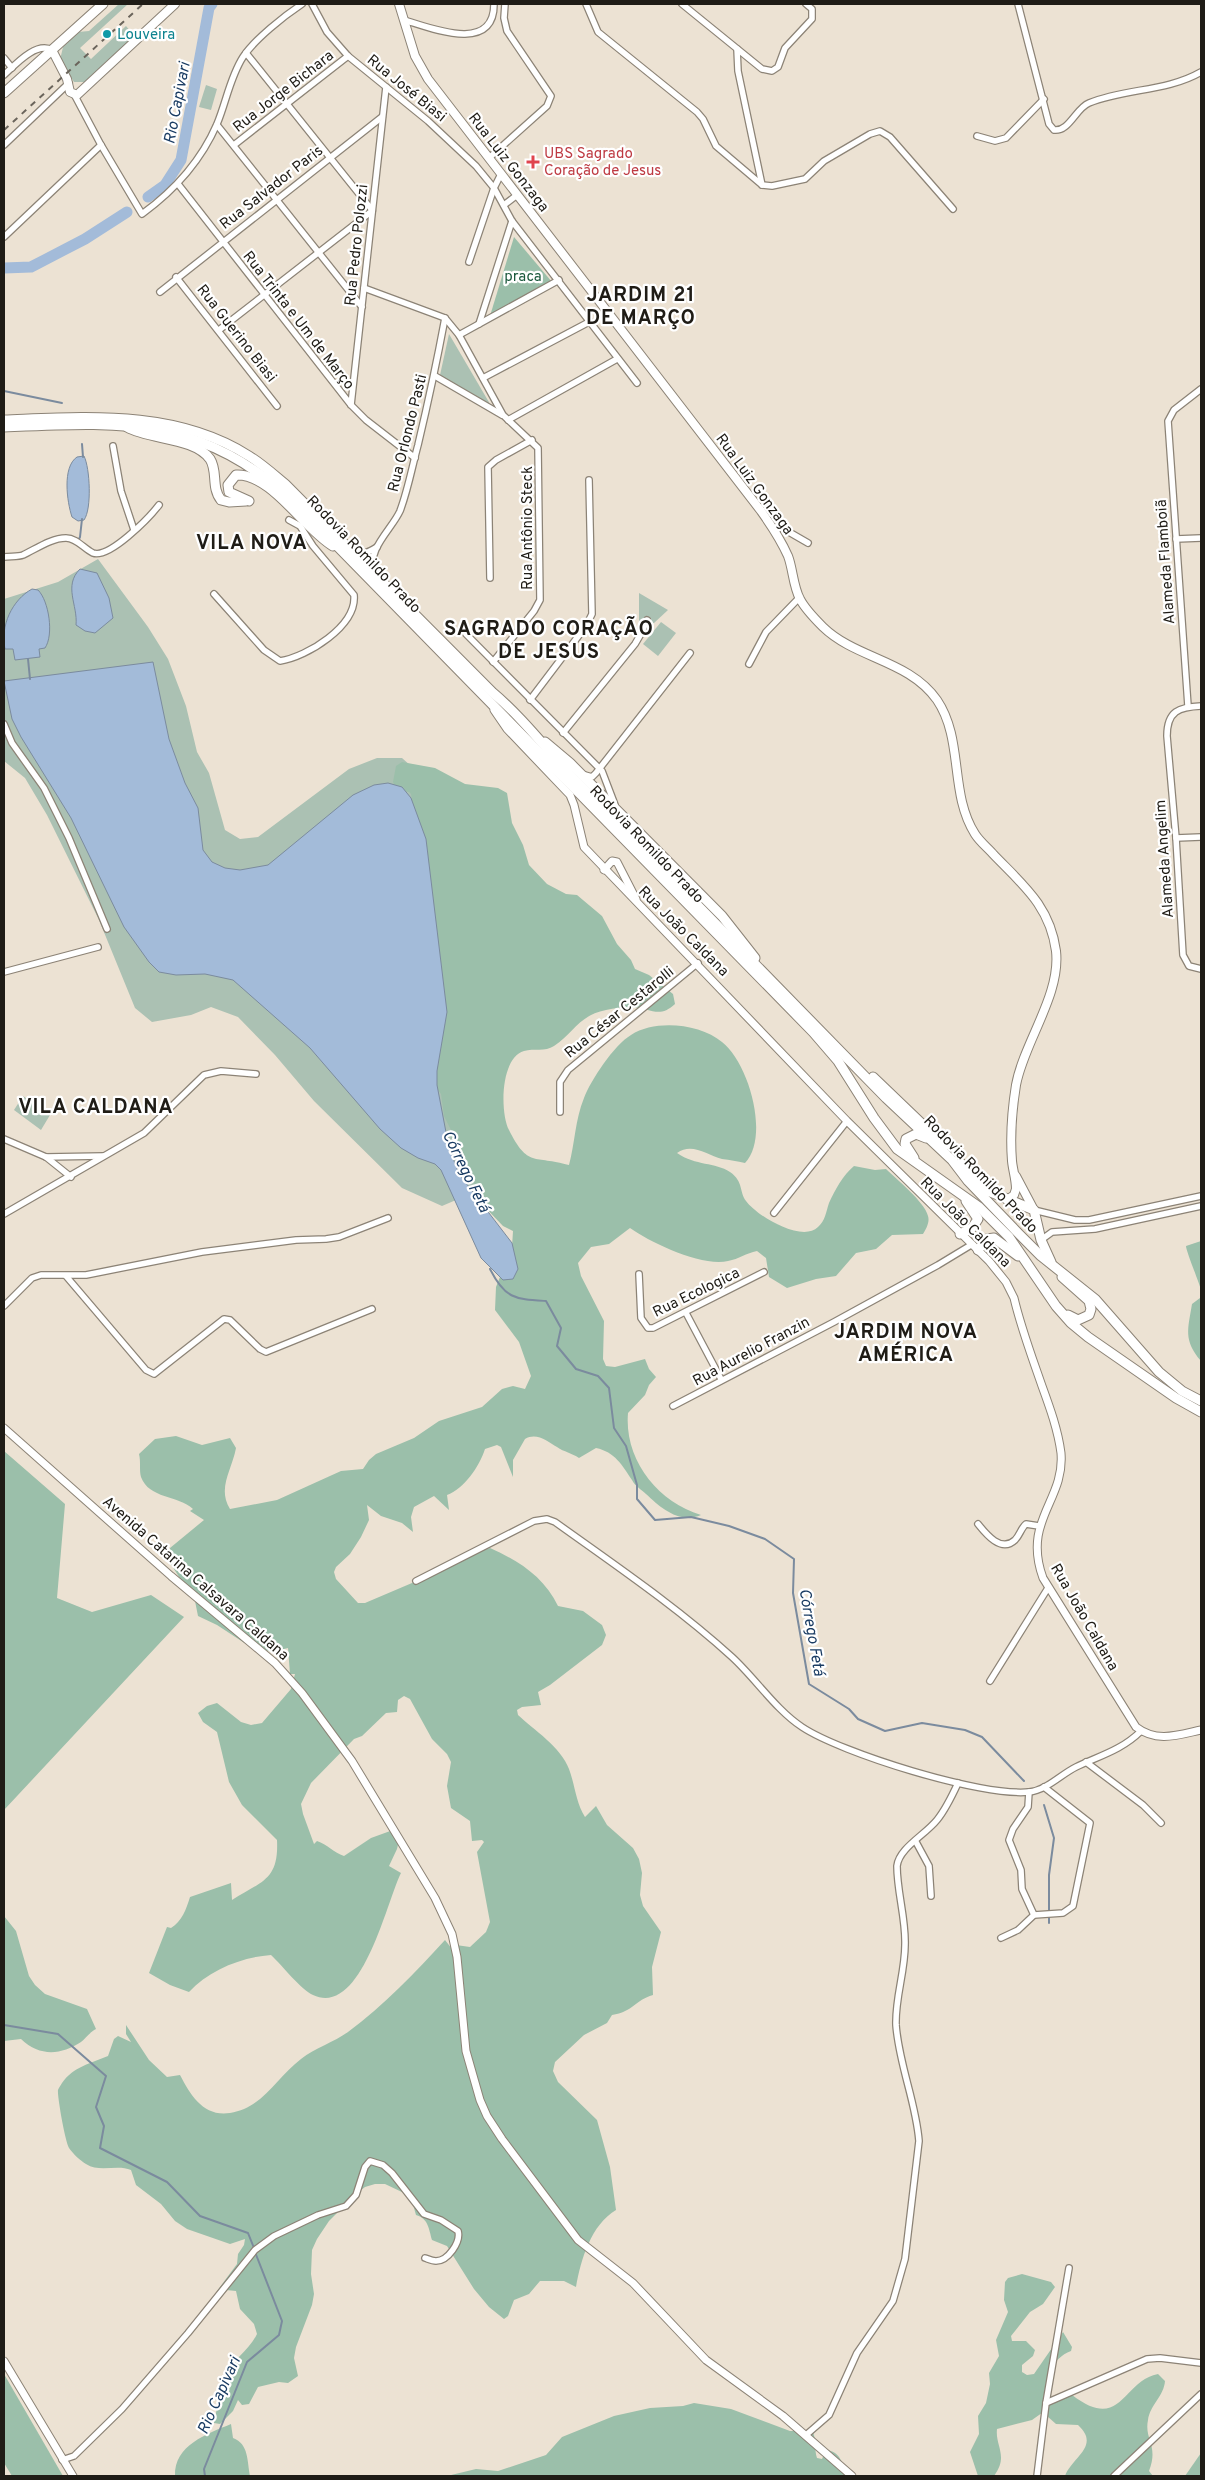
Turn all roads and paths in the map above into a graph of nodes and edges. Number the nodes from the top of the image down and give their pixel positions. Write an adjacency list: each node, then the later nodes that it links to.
1 (103, 4): 14 (main road)
2 (175, 4): 21 (main road)
3 (302, 4): 15 (street)
4 (312, 4): 16 (street, Rua José Biasi)
5 (399, 4): 12 (main road, Rua Luiz Gonzaga)
6 (494, 4): 12 (street)
7 (505, 4): 33 (street)
8 (586, 4): 36 (street)
9 (682, 4): 13 (street)
10 (806, 4): 13 (street)
11 (1018, 4): 24 (street)
12 (404, 20): 33 (main road, Rua Luiz Gonzaga)
13 (737, 48): 36 (street)
14 (52, 50): 18 (street); 21 (main road); 23 (main road)
15 (246, 53): 25 (street); 27 (street)
16 (348, 56): 22 (street, Rua José Biasi); 25 (street, Rua Jorge Bichara)
17 (4, 58): 18 (street)
18 (12, 68): 20 (street)
19 (1201, 72): 24 (street)
20 (4, 75)
21 (74, 87): 29 (street); 31 (street)
22 (386, 87): 26 (street, Rua Pedro Polozzi); 37 (street, Rua José Biasi)
23 (4, 93)
24 (1044, 99): 28 (street)
25 (288, 104): 30 (street, Rua Jorge Bichara); 32 (street)
26 (382, 117): 32 (street, Rua Salvador Paris); 42 (street, Rua Pedro Polozzi)
27 (216, 125): 30 (street); 35 (street)
28 (977, 136)
29 (4, 145)
30 (234, 145): 39 (street)
31 (101, 146): 35 (street); 44 (street)
32 (331, 156): 39 (street, Rua Salvador Paris); 42 (street)
33 (489, 158): 34 (main road, Rua Luiz Gonzaga)
34 (501, 174): 37 (street); 38 (main road, Rua Luiz Gonzaga)
35 (178, 184): 45 (street, Rua Trinta e Um de Março)
36 (762, 185): 41 (street)
37 (494, 188): 40 (street, Rua José Biasi); 47 (street)
38 (517, 195): 40 (street); 77 (main road, Rua Luiz Gonzaga)
39 (276, 200): 45 (street, Rua Salvador Paris); 46 (street)
40 (504, 205): 43 (street, Rua José Biasi)
41 (953, 209)
42 (372, 210): 46 (street); 50 (street, Rua Pedro Polozzi)
43 (512, 221): 49 (street, Rua José Biasi); 56 (street)
44 (4, 237)
45 (222, 242): 48 (street, Rua Salvador Paris); 52 (street, Rua Trinta e Um de Março)
46 (319, 253): 52 (street); 53 (street)
47 (469, 262)
48 (176, 277): 51 (street, Rua Salvador Paris); 57 (street, Rua Guerino Biasi)
49 (559, 280): 55 (street, Rua José Biasi); 56 (street)
50 (364, 288): 53 (street, Rua Pedro Polozzi); 54 (street)
51 (160, 292)
52 (264, 296): 57 (street); 64 (street, Rua Trinta e Um de Março)
53 (362, 307): 64 (street, Rua Pedro Polozzi)
54 (445, 318): 58 (street); 60 (street, Rua Orlondo Pasti)
55 (588, 322): 59 (street, Rua José Biasi); 61 (street)
56 (479, 324): 58 (street)
57 (219, 330): 65 (street, Rua Guerino Biasi)
58 (459, 335): 61 (street)
59 (618, 359): 62 (street, Rua José Biasi); 66 (street)
60 (435, 376): 66 (street); 72 (street, Rua Orlondo Pasti)
61 (483, 378): 66 (street)
62 (637, 383)
63 (1201, 389): 79 (street, Alameda Flamboiã)
64 (351, 405): 72 (street, Rua Trinta e Um de Março)
65 (277, 406)
66 (506, 418): 70 (street)
67 (4, 420): 74 (main road, Rodovia Romildo Prado)
68 (124, 425): 69 (main road, Rodovia Romildo Prado); 83 (main road, Rodovia Romildo Prado); 83 (main road)
69 (4, 427)
70 (532, 440): 86 (street); 92 (street, Rua Antônio Steck)
71 (113, 446): 78 (street)
72 (415, 458): 82 (street, Rua Orlondo Pasti)
73 (589, 480): 95 (street)
74 (285, 484): 82 (street); 85 (main road, Rodovia Romildo Prado)
75 (159, 505): 78 (street)
76 (289, 520): 87 (street)
77 (774, 529): 81 (street); 88 (main road, Rua Luiz Gonzaga)
78 (134, 530): 84 (street)
79 (1176, 538): 80 (street); 96 (street, Alameda Flamboiã)
80 (1201, 538)
81 (808, 543)
82 (377, 547): 85 (street)
83 (343, 552): 94 (main road, Rodovia Romildo Prado)
84 (4, 557)
85 (377, 576): 98 (main road, Rodovia Romildo Prado)
86 (490, 578)
87 (214, 594)
88 (799, 598): 93 (street); 120 (main road, Rua Luiz Gonzaga)
89 (646, 620): 100 (street)
90 (466, 634): 92 (street)
91 (690, 653): 101 (street)
92 (493, 662): 95 (street)
93 (749, 664)
94 (487, 699): 106 (street, Rua João Caldana); 122 (main road, Rodovia Romildo Prado)
95 (530, 700): 100 (street)
96 (1188, 706): 97 (street); 105 (street, Alameda Angelim)
97 (1201, 706)
98 (521, 717): 102 (main road); 119 (main road, Rodovia Romildo Prado)
99 (4, 724): 108 (street)
100 (563, 733): 101 (street)
101 (599, 768): 102 (street); 103 (street)
102 (580, 774): 103 (main road)
103 (618, 811): 119 (main road)
104 (1201, 837): 105 (street)
105 (1176, 838): 111 (street, Alameda Angelim)
106 (604, 870): 107 (street, Rua João Caldana); 107 (street)
107 (640, 907): 110 (street, Rua João Caldana)
108 (107, 929)
109 (98, 947): 112 (street)
110 (698, 963): 114 (street, Rua César Cestarolli); 115 (street, Rua João Caldana)
111 (1201, 969)
112 (4, 972)
113 (256, 1074): 117 (street)
114 (560, 1112)
115 (847, 1121): 128 (street); 130 (street, Rua João Caldana)
116 (4, 1139): 118 (street)
117 (105, 1156): 118 (street); 121 (street)
118 (46, 1157): 121 (street)
119 (956, 1161): 122 (main road); 124 (main road); 133 (main road, Rodovia Romildo Prado)
120 (1014, 1172): 124 (main road, Rua Luiz Gonzaga); 126 (main road, Rua Luiz Gonzaga)
121 (71, 1176): 127 (street)
122 (958, 1190): 130 (main road); 137 (main road, Rodovia Romildo Prado)
123 (1201, 1196): 126 (street)
124 (1008, 1200): 126 (main road)
125 (1201, 1206): 131 (street)
126 (1034, 1210): 131 (main road)
127 (4, 1214)
128 (774, 1214)
129 (388, 1218): 136 (street)
130 (960, 1234): 132 (street, Rua João Caldana)
131 (1042, 1240): 133 (main road)
132 (974, 1247): 137 (main road); 141 (street, Rua Aurelio Franzin); 147 (street, Rua João Caldana)
133 (1051, 1262): 137 (main road); 142 (main road, Rodovia Romildo Prado)
134 (764, 1272): 140 (street, Rua Ecologica)
135 (639, 1274): 140 (street, Rua Ecologica)
136 (66, 1276): 138 (street); 139 (street)
137 (1052, 1299): 144 (main road, Rodovia Romildo Prado)
138 (4, 1306)
139 (372, 1309)
140 (686, 1313): 141 (street)
141 (721, 1379): 143 (street, Rua Aurelio Franzin)
142 (1201, 1401)
143 (673, 1406)
144 (1201, 1412)
145 (4, 1428): 168 (street, Avenida Catarina Calsavara Caldana)
146 (978, 1524): 147 (street)
147 (1040, 1526): 149 (street, Rua João Caldana)
148 (416, 1582): 154 (street)
149 (1048, 1588): 150 (street); 152 (street, Rua João Caldana)
150 (990, 1681)
151 (1201, 1730): 152 (street)
152 (1141, 1731): 153 (street)
153 (1086, 1762): 155 (street); 157 (street)
154 (958, 1783): 156 (street); 158 (street)
155 (1044, 1788): 156 (street); 160 (street)
156 (1029, 1792): 160 (street)
157 (1161, 1823)
158 (916, 1842): 159 (street); 168 (street)
159 (931, 1896)
160 (1034, 1915): 161 (street)
161 (1001, 1938)
162 (424, 2258): 169 (street)
163 (1069, 2268): 167 (street)
164 (4, 2361): 169 (street)
165 (1201, 2364): 167 (street)
166 (1201, 2394): 173 (street)
167 (1046, 2403): 172 (street)
168 (806, 2435): 171 (street, Avenida Catarina Calsavara Caldana)
169 (62, 2460): 170 (street)
170 (73, 2476)
171 (852, 2476)
172 (1037, 2476)
173 (1114, 2476)

